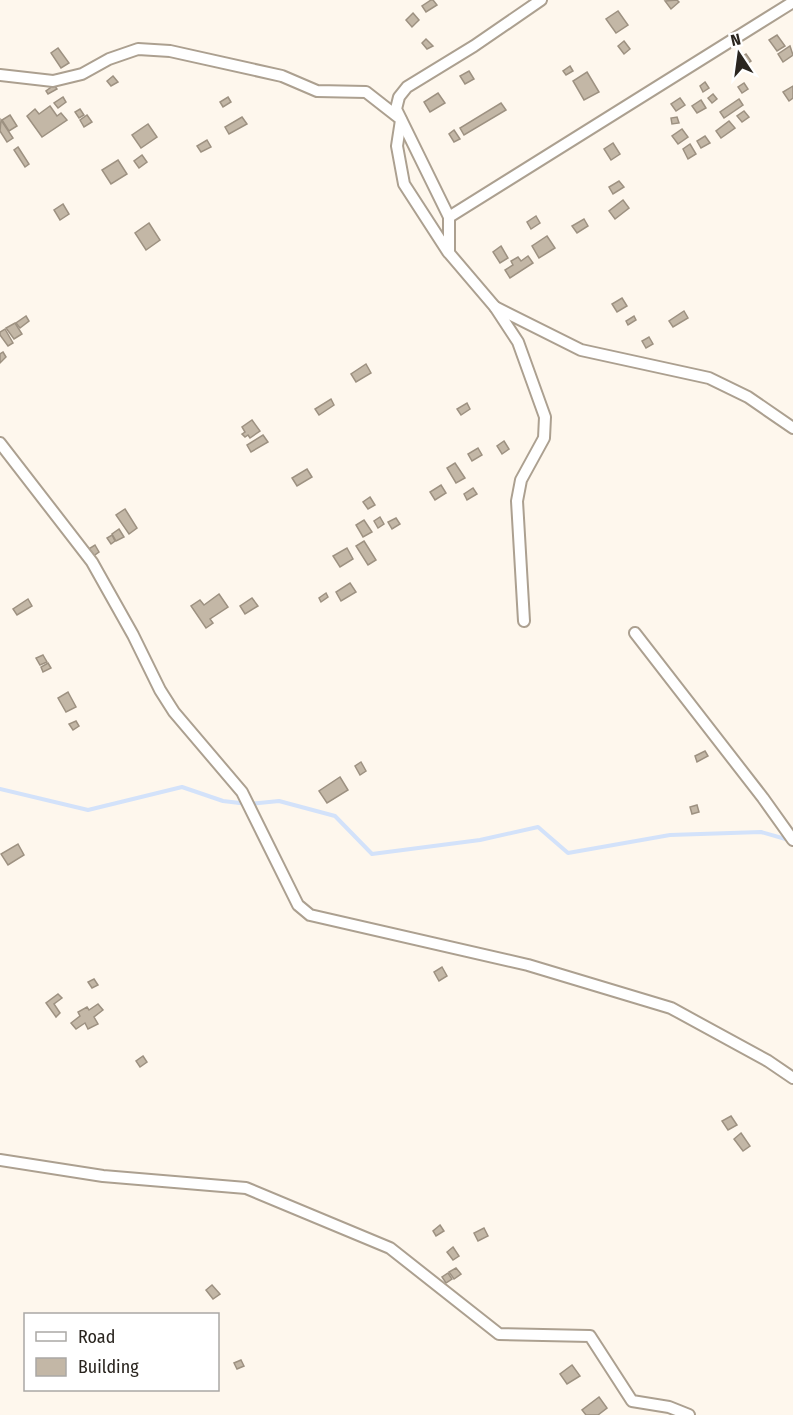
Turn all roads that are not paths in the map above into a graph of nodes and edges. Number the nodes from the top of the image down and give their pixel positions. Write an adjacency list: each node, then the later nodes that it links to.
1 (541, 0): 4 (street)
2 (793, 2): 5 (street)
3 (0, 75): 4 (street)
4 (401, 120): 5 (street); 6 (street)
5 (449, 217): 6 (street)
6 (449, 253): 7 (street)
7 (495, 307): 8 (street); 10 (street)
8 (793, 428)
9 (0, 443): 13 (street)
10 (524, 621)
11 (635, 633): 12 (street)
12 (793, 840)
13 (793, 1078)
14 (0, 1160): 15 (street)
15 (689, 1415)

